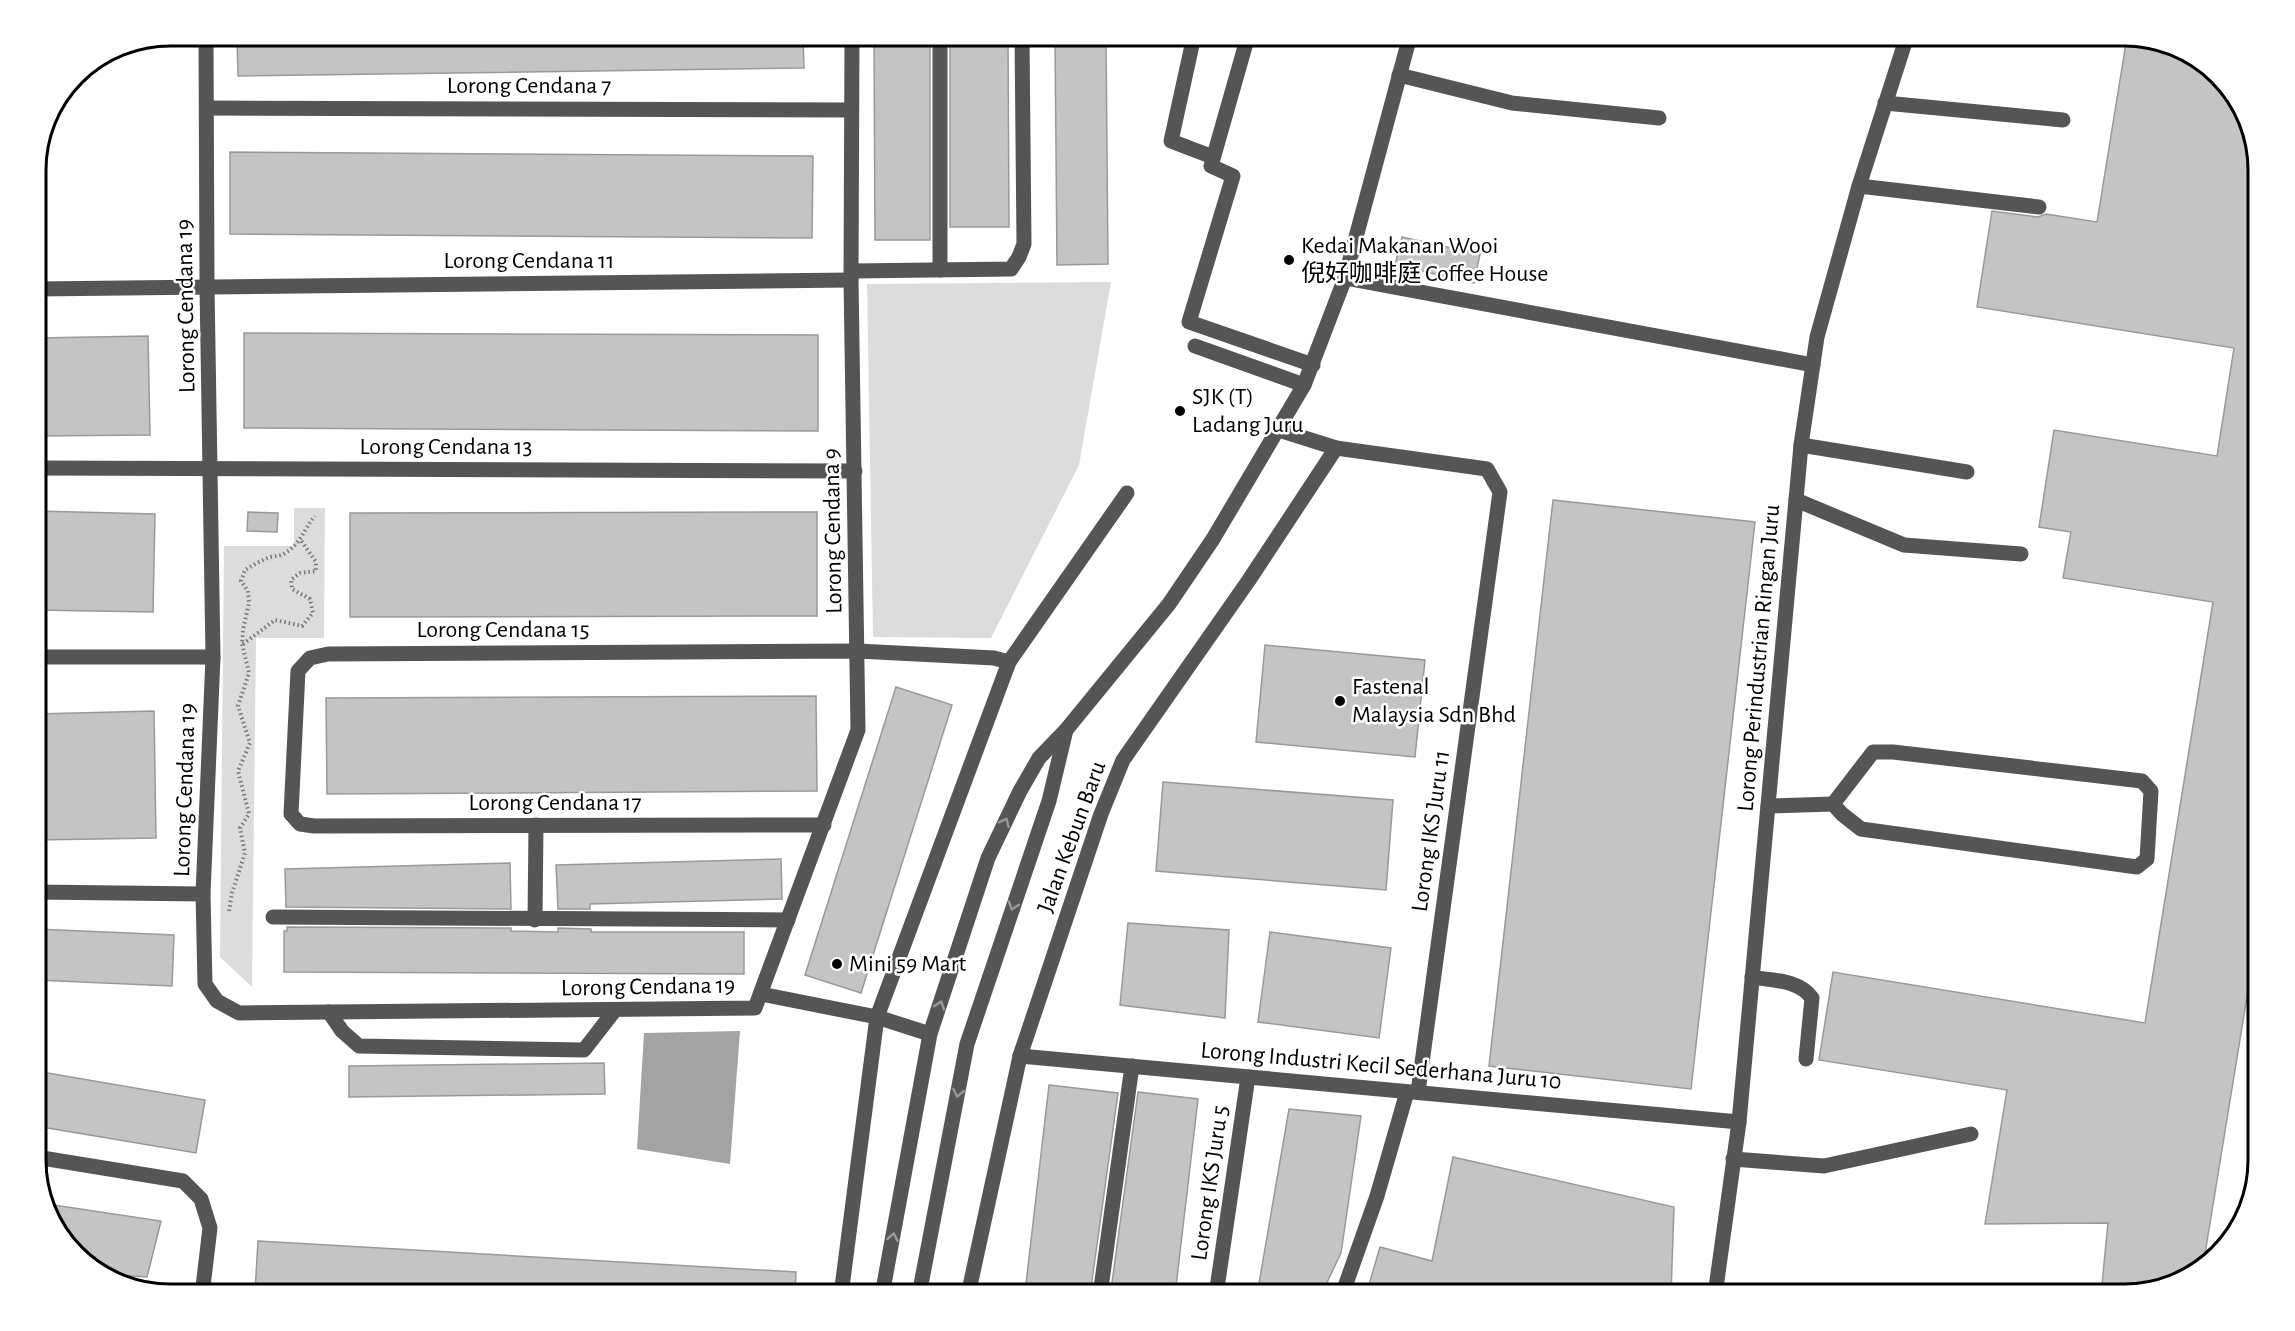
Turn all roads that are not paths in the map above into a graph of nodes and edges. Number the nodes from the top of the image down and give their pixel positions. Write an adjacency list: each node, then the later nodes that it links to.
1 (1192, 46): 15 (street)
2 (1245, 46): 15 (street)
3 (1407, 46): 9 (street, Jalan Kebun Baru)
4 (1904, 46): 10 (street, Lorong Perindustrian Ringan Juru)
5 (206, 47): 11 (street, Lorong Cendana 19)
6 (852, 47): 12 (street, Lorong Cendana 9)
7 (940, 47): 18 (street)
8 (1022, 47): 18 (street, Lorong Cendana 11)
9 (1398, 75): 13 (street); 20 (street, Jalan Kebun Baru)
10 (1885, 104): 14 (street); 16 (street, Lorong Perindustrian Ringan Juru)
11 (207, 108): 12 (street, Lorong Cendana 7); 21 (street, Lorong Cendana 19)
12 (851, 110): 19 (street, Lorong Cendana 9)
13 (1659, 118)
14 (2063, 120)
15 (1213, 157): 24 (street)
16 (1859, 186): 17 (street); 25 (street, Lorong Perindustrian Ringan Juru)
17 (2038, 207)
18 (940, 270): 19 (street, Lorong Cendana 11)
19 (852, 276): 21 (street, Lorong Cendana 11); 32 (street, Lorong Cendana 9)
20 (1345, 278): 24 (street, Jalan Kebun Baru); 25 (street)
21 (207, 286): 22 (street, Lorong Cendana 11); 31 (street, Lorong Cendana 19)
22 (47, 289)
23 (1195, 346): 26 (street)
24 (1313, 364): 26 (street, Jalan Kebun Baru)
25 (1813, 365): 28 (street, Lorong Perindustrian Ringan Juru)
26 (1304, 385): 27 (street, Jalan Kebun Baru)
27 (1279, 430): 29 (street, Lorong IKS Juru 11); 41 (street, Jalan Kebun Baru)
28 (1801, 445): 33 (street); 35 (street, Lorong Perindustrian Ringan Juru)
29 (1335, 448): 58 (street, Jalan Kebun Baru); 62 (street, Lorong IKS Juru 11)
30 (47, 468): 31 (street, Lorong Cendana 13)
31 (211, 468): 32 (street, Lorong Cendana 13); 39 (street, Lorong Cendana 19)
32 (855, 471): 37 (street, Lorong Cendana 9)
33 (1967, 472)
34 (1126, 493): 40 (street)
35 (1796, 500): 36 (street); 43 (street, Lorong Perindustrian Ringan Juru)
36 (2021, 554)
37 (858, 651): 40 (street, Lorong Cendana 15); 44 (street, Lorong Cendana 15); 46 (street, Lorong Cendana 9)
38 (47, 657): 39 (street)
39 (213, 657): 48 (street, Lorong Cendana 19)
40 (1009, 662): 56 (street)
41 (1066, 730): 57 (street, Jalan Kebun Baru, one-way to 41); 70 (street, Jalan Kebun Baru, one-way to 70)
42 (1833, 804): 42 (street); 43 (street)
43 (1768, 806): 52 (street, Lorong Perindustrian Ringan Juru)
44 (291, 814): 45 (street, Lorong Cendana 17)
45 (536, 825): 46 (street, Lorong Cendana 17); 50 (street)
46 (824, 825): 51 (street, Lorong Cendana 9)
47 (47, 892): 48 (street)
48 (203, 894): 55 (street, Lorong Cendana 19)
49 (273, 917): 50 (street)
50 (535, 920): 51 (street)
51 (788, 920): 53 (street, Lorong Cendana 9)
52 (1752, 977): 59 (street); 63 (street, Lorong Perindustrian Ringan Juru)
53 (758, 1001): 54 (street, Lorong Cendana 19); 56 (street, Lorong Cendana 19)
54 (615, 1010): 55 (street, Lorong Cendana 19); 55 (street)
55 (329, 1012)
56 (877, 1017): 57 (street, Lorong Cendana 19); 68 (street)
57 (930, 1034): 69 (street, Jalan Kebun Baru, one-way to 57)
58 (1020, 1056): 60 (street, Lorong Industri Kecil Sederhana Juru 10); 71 (street, Jalan Kebun Baru)
59 (1806, 1059)
60 (1132, 1066): 61 (street, Lorong Industri Kecil Sederhana Juru 10); 72 (street)
61 (1248, 1077): 62 (street, Lorong Industri Kecil Sederhana Juru 10); 73 (street, Lorong IKS Juru 5)
62 (1413, 1092): 63 (street, Lorong Industri Kecil Sederhana Juru 10); 74 (street)
63 (1739, 1122): 66 (street, Lorong Perindustrian Ringan Juru)
64 (1971, 1134): 66 (street)
65 (47, 1158): 67 (street)
66 (1734, 1159): 75 (street, Lorong Perindustrian Ringan Juru)
67 (203, 1284)
68 (842, 1284)
69 (884, 1284)
70 (921, 1284)
71 (973, 1284)
72 (1102, 1284)
73 (1218, 1284)
74 (1346, 1284)
75 (1717, 1284)

